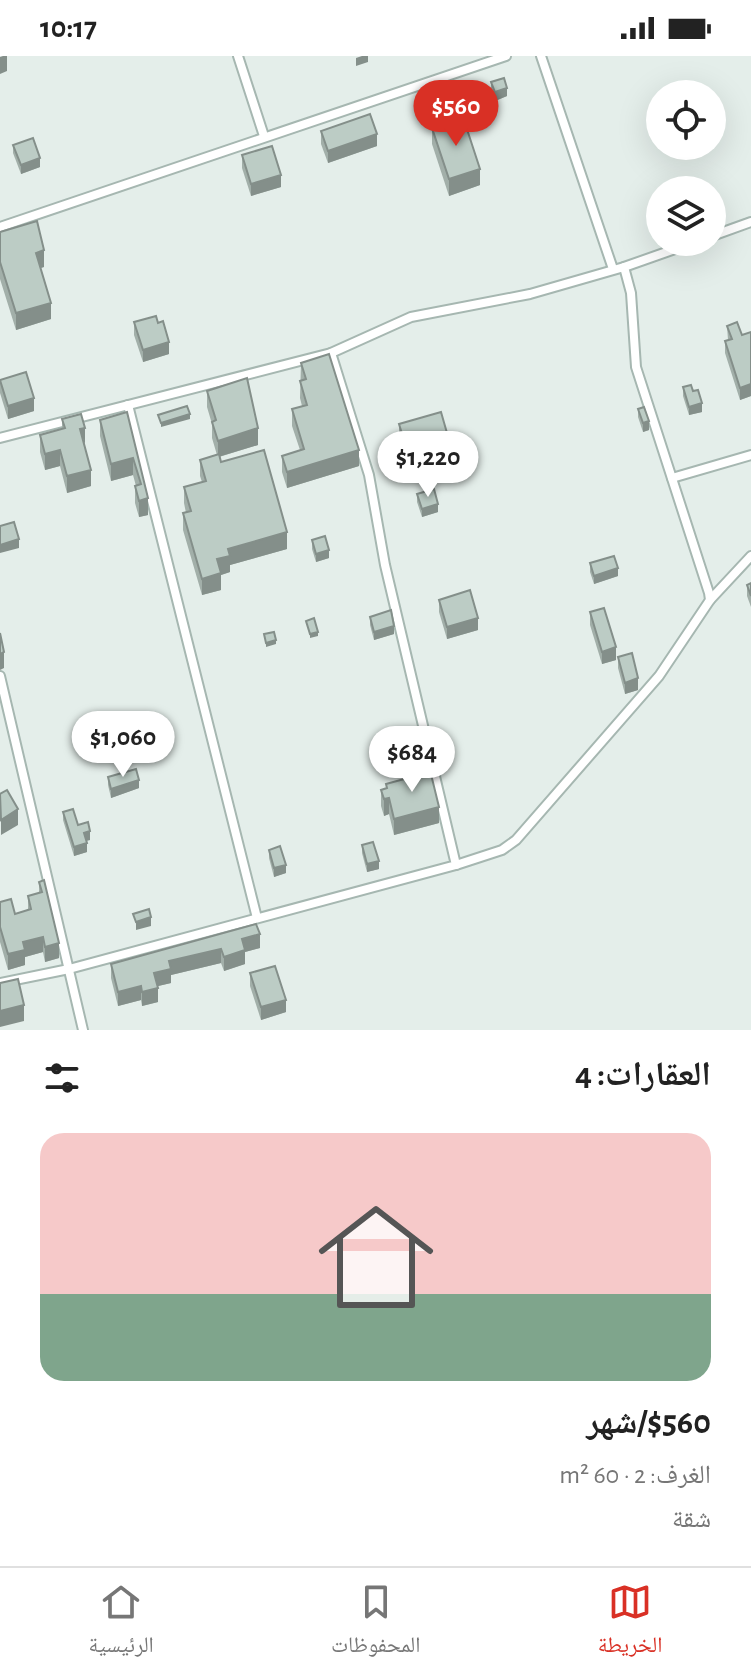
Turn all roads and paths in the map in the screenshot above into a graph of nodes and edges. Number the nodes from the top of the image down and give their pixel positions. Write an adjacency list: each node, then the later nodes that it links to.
1 (238, 56): 4 (street)
2 (506, 56): 4 (street)
3 (541, 56): 10 (street)
4 (264, 136): 6 (street)
5 (751, 222): 7 (street)
6 (0, 227)
7 (726, 231)
8 (655, 256): 9 (street)
9 (624, 267): 10 (street); 15 (street)
10 (613, 269): 11 (street)
11 (331, 353): 12 (street); 19 (street)
12 (128, 405): 13 (street); 20 (street)
13 (0, 438)
14 (751, 455): 15 (street)
15 (672, 478): 17 (street)
16 (751, 556): 17 (street)
17 (710, 600): 19 (street)
18 (0, 676): 21 (street)
19 (456, 865): 20 (street)
20 (257, 918): 21 (street)
21 (69, 969): 22 (street); 23 (street)
22 (0, 983)
23 (83, 1030)

